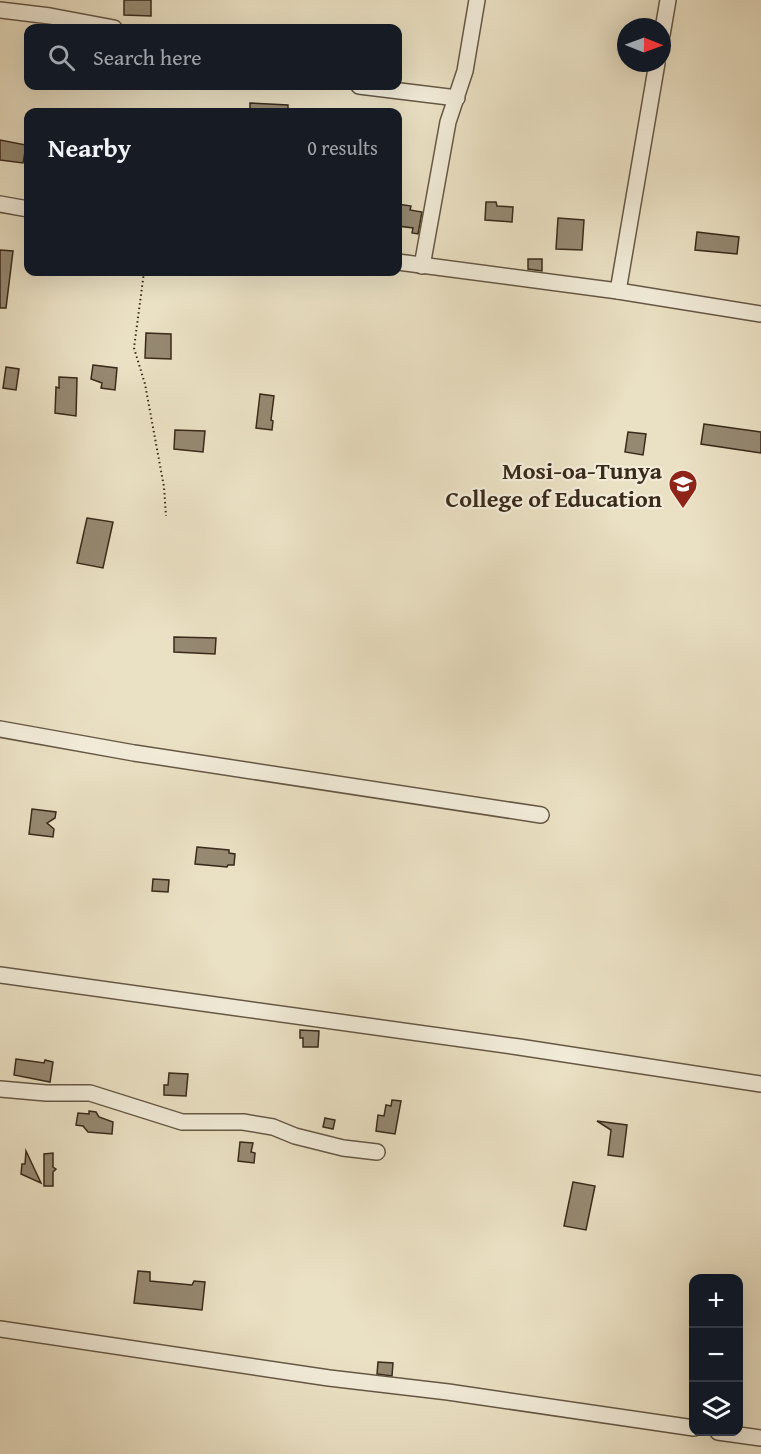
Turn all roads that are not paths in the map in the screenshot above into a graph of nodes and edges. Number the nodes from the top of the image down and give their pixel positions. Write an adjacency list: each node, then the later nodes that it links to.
1 (477, 0): 8 (street)
2 (668, 0): 4 (street)
3 (0, 10): 5 (street)
4 (665, 18)
5 (93, 24)
6 (655, 72): 13 (street)
7 (392, 90): 8 (street)
8 (458, 98): 12 (street)
9 (0, 204): 10 (street)
10 (24, 208)
11 (402, 263): 12 (street)
12 (422, 266): 13 (street)
13 (618, 291): 14 (street)
14 (761, 314)
15 (0, 729): 16 (street)
16 (541, 815)
17 (0, 975): 18 (street)
18 (761, 1084)
19 (0, 1089): 20 (street)
20 (377, 1152)
21 (0, 1329): 22 (street)
22 (689, 1427)
23 (743, 1435): 24 (street)
24 (761, 1438)

